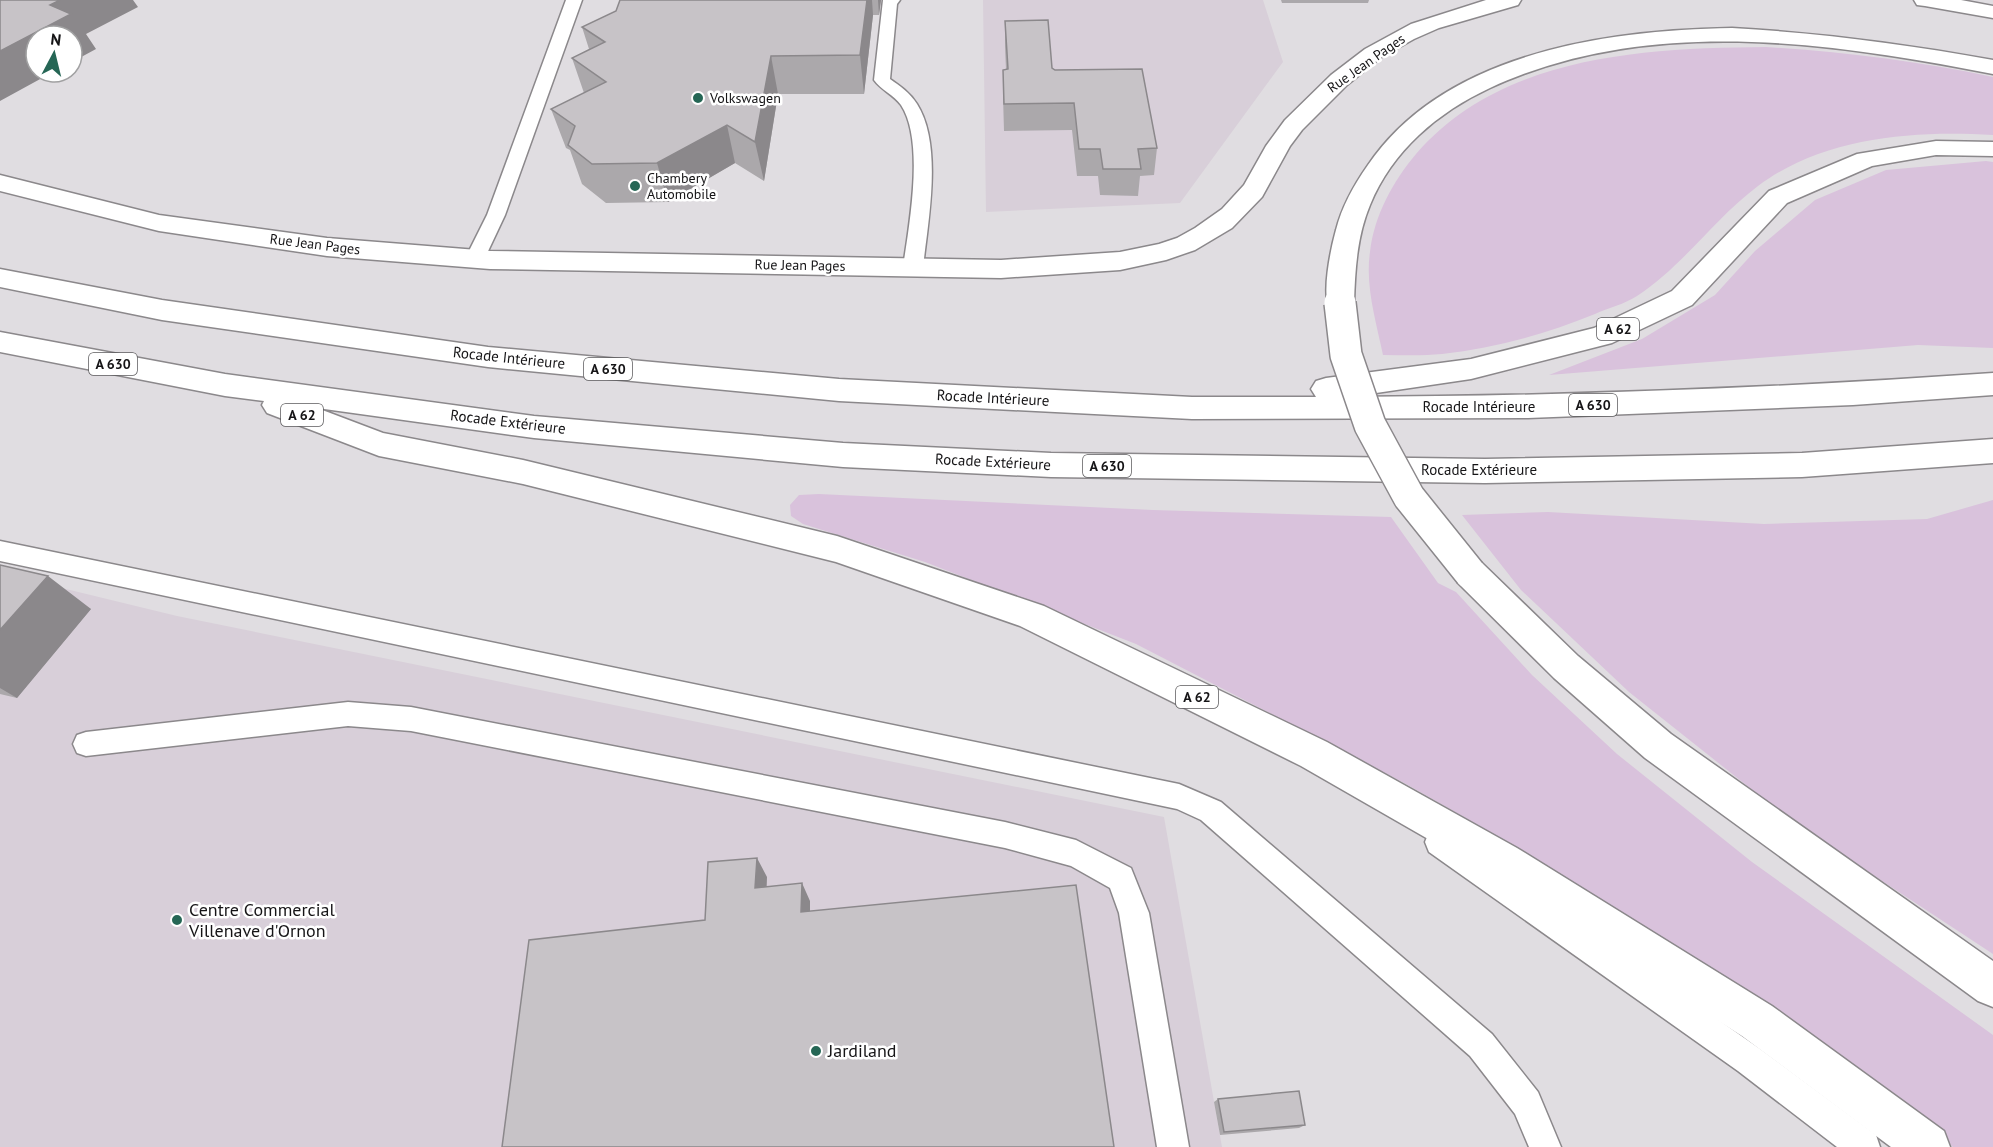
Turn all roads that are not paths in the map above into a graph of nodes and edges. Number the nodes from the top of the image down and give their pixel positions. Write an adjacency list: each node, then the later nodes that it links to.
1 (574, 0): 9 (lane)
2 (892, 0): 10 (lane)
3 (1510, 0): 10 (main road, Rue Jean Pages)
4 (1925, 0): 5 (main road)
5 (1993, 12)
6 (1993, 67): 22 (main road, bridge)
7 (1993, 149): 17 (main road, A 62)
8 (0, 183): 9 (main road, Rue Jean Pages)
9 (475, 259): 10 (main road, Rue Jean Pages)
10 (913, 267)
11 (0, 272): 13 (main road)
12 (0, 278): 13 (main road, Rocade Intérieure / A 630)
13 (29, 285): 17 (main road, Rocade Intérieure / A 630)
14 (0, 342): 16 (main road, Rocade Extérieure / A 630)
15 (1993, 384): 17 (main road, Rocade Intérieure / A 630)
16 (225, 385): 18 (main road, Rocade Extérieure / A 630); 21 (main road, A 62)
17 (1191, 408)
18 (1993, 451)
19 (0, 551): 24 (lane)
20 (86, 744): 23 (lane)
21 (1314, 754): 25 (lane); 26 (main road, A 62)
22 (1993, 986)
23 (1173, 1147)
24 (1545, 1147)
25 (1864, 1147)
26 (1928, 1147)

